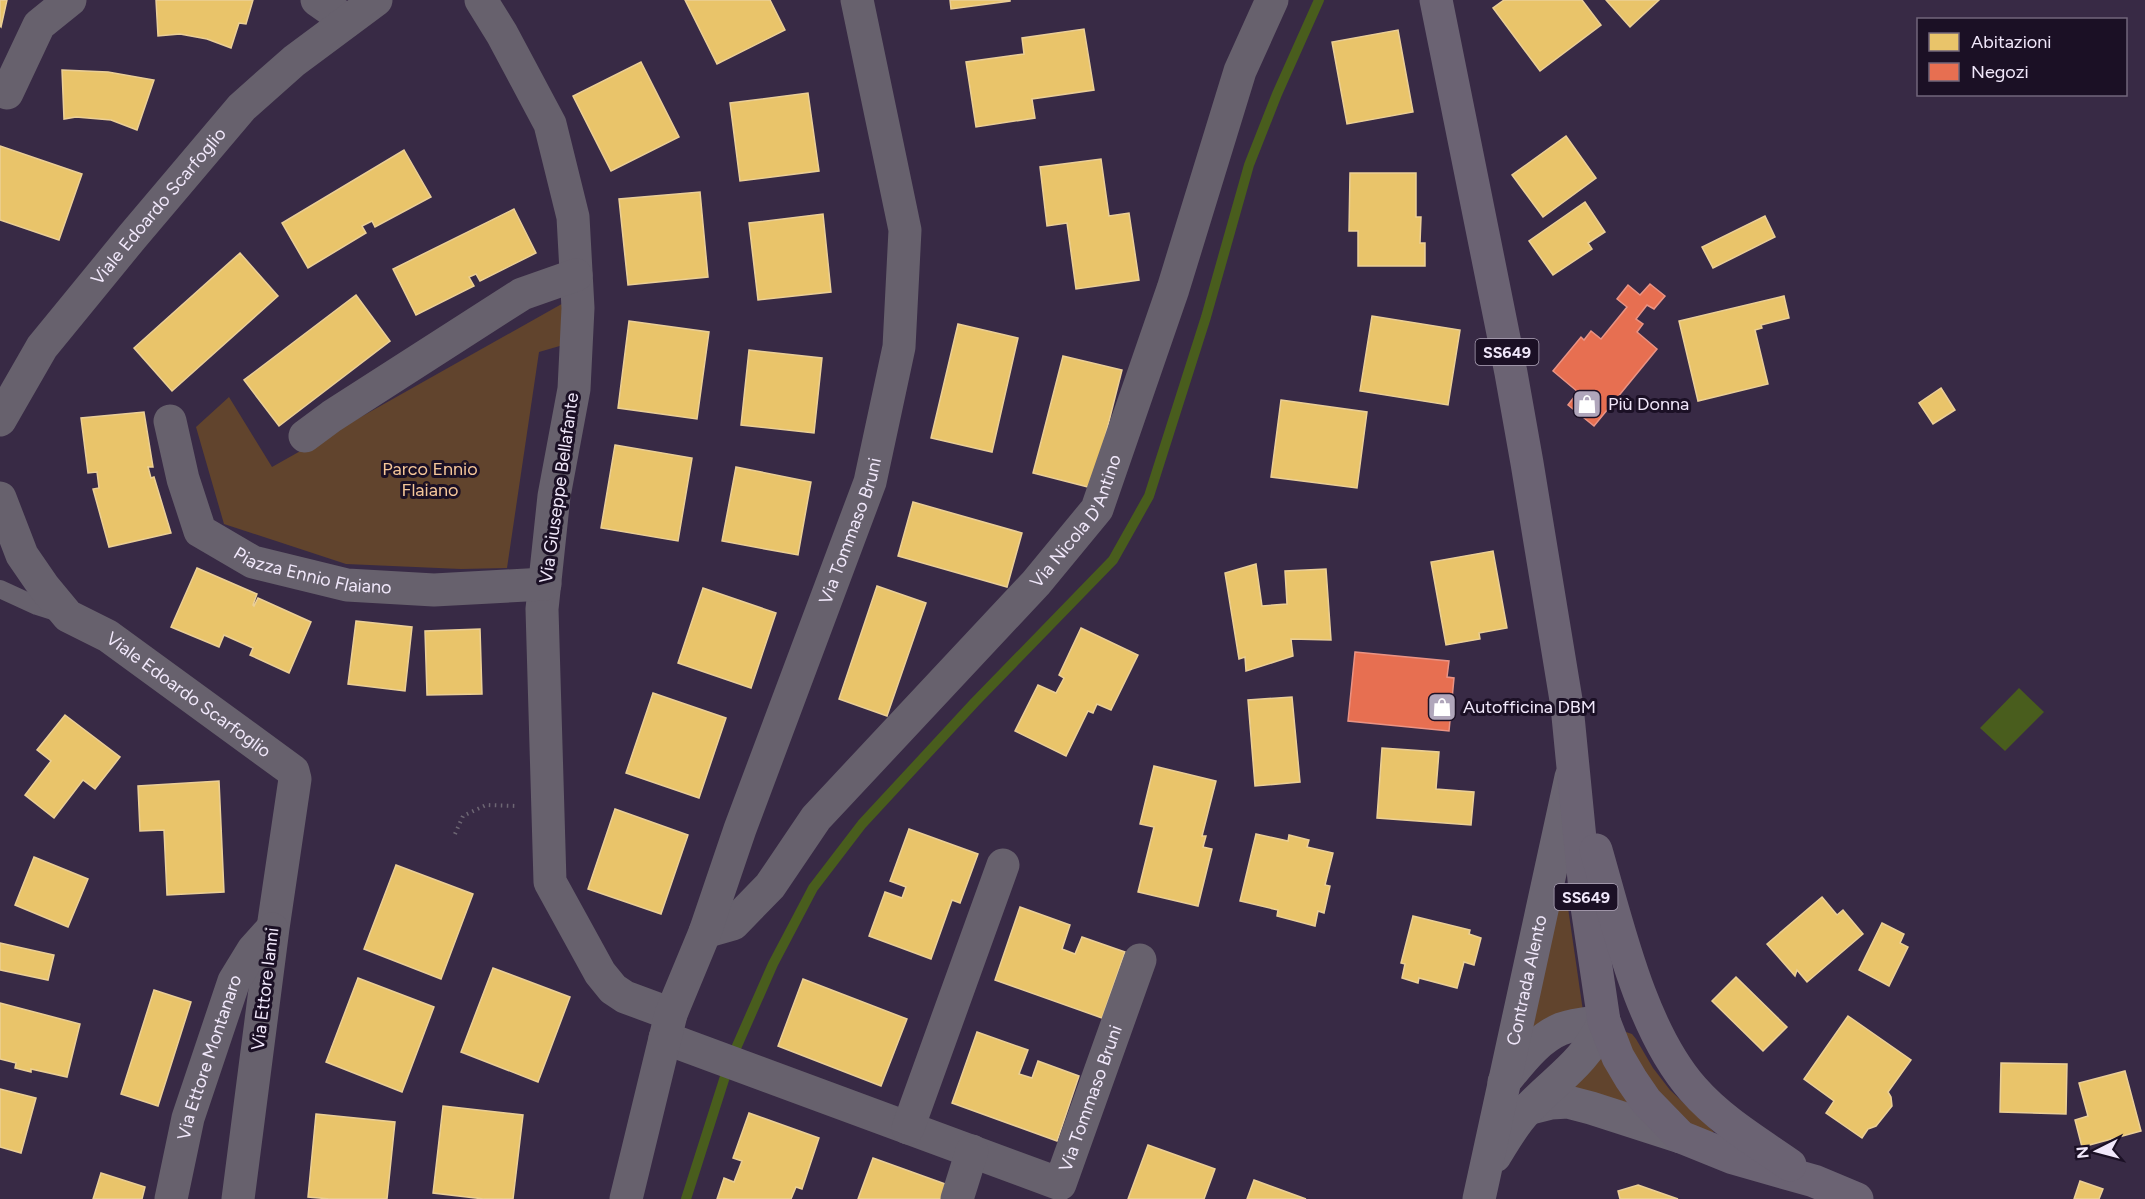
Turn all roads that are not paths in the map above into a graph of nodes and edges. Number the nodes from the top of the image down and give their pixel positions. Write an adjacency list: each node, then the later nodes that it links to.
1 (70, 0): 9 (street)
2 (317, 0): 8 (street)
3 (376, 0): 8 (street, Viale Edoardo Scarfoglio)
4 (480, 0): 10 (street, Via Giuseppe Bellafante)
5 (856, 0): 22 (street, Via Tommaso Bruni)
6 (1272, 0): 22 (street, Via Nicola D'Antino)
7 (1436, 0): 18 (main road, SS649)
8 (347, 21): 11 (street, Viale Edoardo Scarfoglio)
9 (7, 93)
10 (576, 275): 13 (street); 15 (street, Via Giuseppe Bellafante)
11 (0, 420)
12 (170, 421): 15 (street, Piazza Ennio Flaiano)
13 (305, 436)
14 (0, 498): 17 (street, Viale Edoardo Scarfoglio)
15 (545, 584): 26 (street, Via Giuseppe Bellafante)
16 (0, 589): 17 (lane)
17 (68, 616): 19 (street, Viale Edoardo Scarfoglio)
18 (1572, 772): 23 (main road, SS649); 25 (main road, SS649); 28 (main road, Contrada Alento)
19 (295, 779): 21 (street, Via Ettore Ianni)
20 (1003, 865): 30 (street)
21 (273, 928): 35 (street, Via Ettore Montanaro); 36 (street, Via Ettore Ianni)
22 (705, 932): 26 (street, Via Tommaso Bruni)
23 (1627, 951): 25 (main road); 27 (main road, SS649)
24 (1140, 960): 32 (street, Via Tommaso Bruni)
25 (1604, 1021): 27 (main road, SS649); 28 (main road, Contrada Alento); 29 (main road, Contrada Alento); 31 (main road, SS649)
26 (668, 1026): 30 (street, Via Tommaso Bruni); 37 (street, Via Tommaso Bruni)
27 (1664, 1048): 33 (main road, SS649)
28 (1504, 1082): 34 (main road, Contrada Alento)
29 (1527, 1109): 31 (main road); 34 (main road, Contrada Alento)
30 (908, 1128): 32 (street, Via Tommaso Bruni)
31 (1681, 1137): 33 (main road, SS649)
32 (972, 1151): 38 (street)
33 (1814, 1181): 39 (main road, SS649)
34 (1482, 1186)
35 (171, 1199)
36 (238, 1199)
37 (626, 1199)
38 (957, 1199)
39 (1857, 1199)

